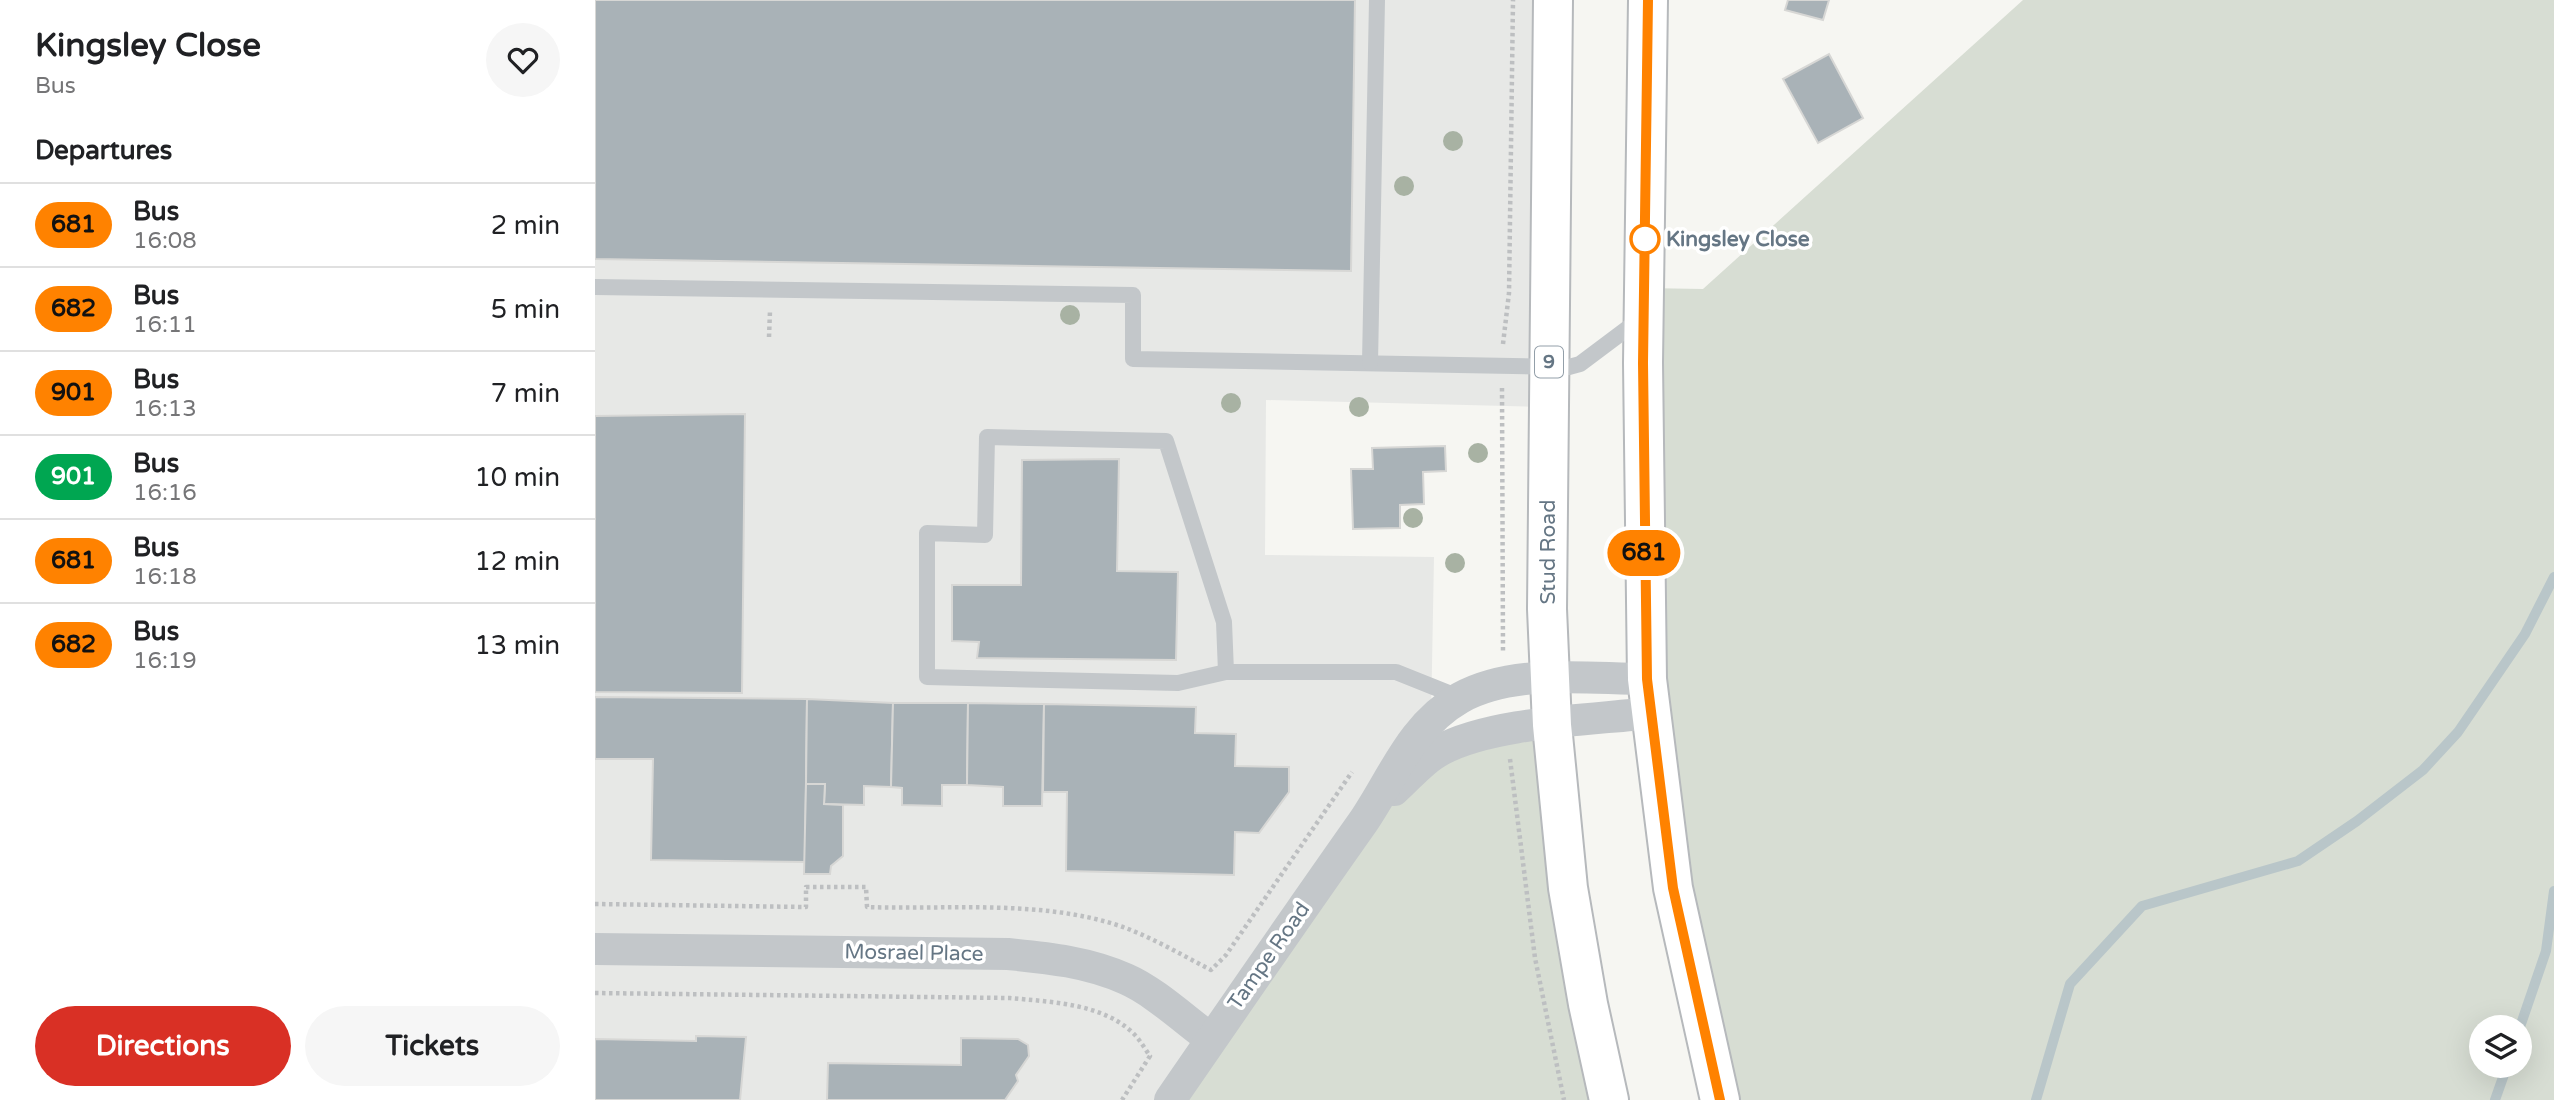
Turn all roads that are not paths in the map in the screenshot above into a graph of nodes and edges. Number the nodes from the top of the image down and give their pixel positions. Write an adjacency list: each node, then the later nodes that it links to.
1 (1377, 0): 6 (lane)
2 (1553, 0): 7 (highway, Stud Road / 9)
3 (1648, 0): 5 (highway)
4 (595, 288): 6 (lane)
5 (1643, 316): 7 (lane); 10 (highway)
6 (1370, 363): 7 (lane)
7 (1549, 366): 9 (highway, Stud Road / 9)
8 (1226, 672): 8 (lane); 11 (lane)
9 (1550, 679): 10 (street, Tampe Road); 11 (street, Tampe Road); 12 (highway, Stud Road / 9)
10 (1649, 696): 12 (street, Tampe Road); 18 (highway)
11 (1461, 698): 13 (street, Tampe Road)
12 (1552, 725): 13 (street, Tampe Road); 17 (highway, Stud Road / 9)
13 (1369, 812): 15 (street, Tampe Road)
14 (595, 949): 15 (street, Mosrael Place)
15 (1211, 1039): 16 (street, Tampe Road)
16 (1170, 1100)
17 (1609, 1100)
18 (1720, 1100)

